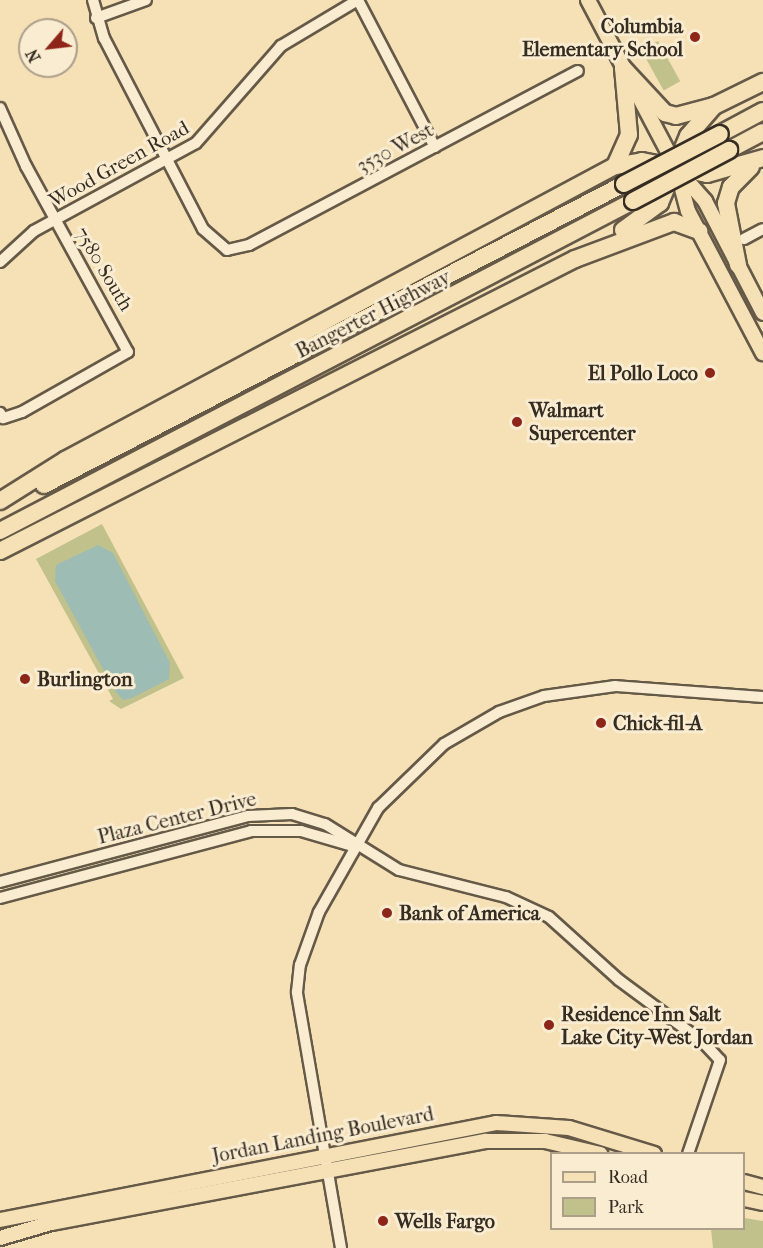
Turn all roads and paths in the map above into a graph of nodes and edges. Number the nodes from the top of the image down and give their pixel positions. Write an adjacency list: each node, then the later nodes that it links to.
1 (93, 0): 5 (street)
2 (146, 0): 5 (street)
3 (358, 0): 13 (street); 15 (street, Wood Green Road)
4 (588, 0): 6 (main road)
5 (96, 18): 15 (street)
6 (623, 68): 9 (highway); 16 (highway); 17 (main road)
7 (578, 71): 13 (street, 3530 West)
8 (763, 82): 9 (highway)
9 (714, 106): 17 (highway)
10 (0, 108): 18 (street, 7580 South)
11 (763, 111): 29 (highway, Bangerter Highway, bridge)
12 (763, 132): 30 (highway, Bangerter Highway, bridge)
13 (435, 147): 15 (street, 3530 West)
14 (763, 158): 17 (highway); 24 (highway)
15 (167, 159): 18 (street, Wood Green Road)
16 (615, 166): 17 (highway); 28 (highway)
17 (677, 169): 20 (main road); 22 (highway); 24 (main road)
18 (55, 220): 23 (street, Wood Green Road); 27 (street, 7580 South)
19 (763, 229): 21 (street)
20 (699, 231): 22 (highway); 26 (main road)
21 (744, 239)
22 (575, 259): 31 (highway)
23 (0, 262)
24 (738, 265): 25 (main road)
25 (763, 313)
26 (763, 353)
27 (2, 415)
28 (0, 501)
29 (0, 507)
30 (0, 531)
31 (0, 551)
32 (763, 698): 33 (street)
33 (356, 847): 34 (street, Plaza Center Drive); 35 (street, Plaza Center Drive); 38 (street, Plaza Center Drive); 39 (street)
34 (0, 882)
35 (0, 898)
36 (592, 1152): 40 (main road, Jordan Landing Boulevard)
37 (647, 1152): 39 (main road, Jordan Landing Boulevard)
38 (689, 1152)
39 (325, 1154): 40 (street); 45 (main road, Jordan Landing Boulevard)
40 (328, 1170): 46 (main road, Jordan Landing Boulevard); 47 (street)
41 (745, 1182): 42 (main road)
42 (763, 1187)
43 (745, 1199): 44 (main road)
44 (763, 1203)
45 (0, 1220)
46 (0, 1238)
47 (341, 1248)

